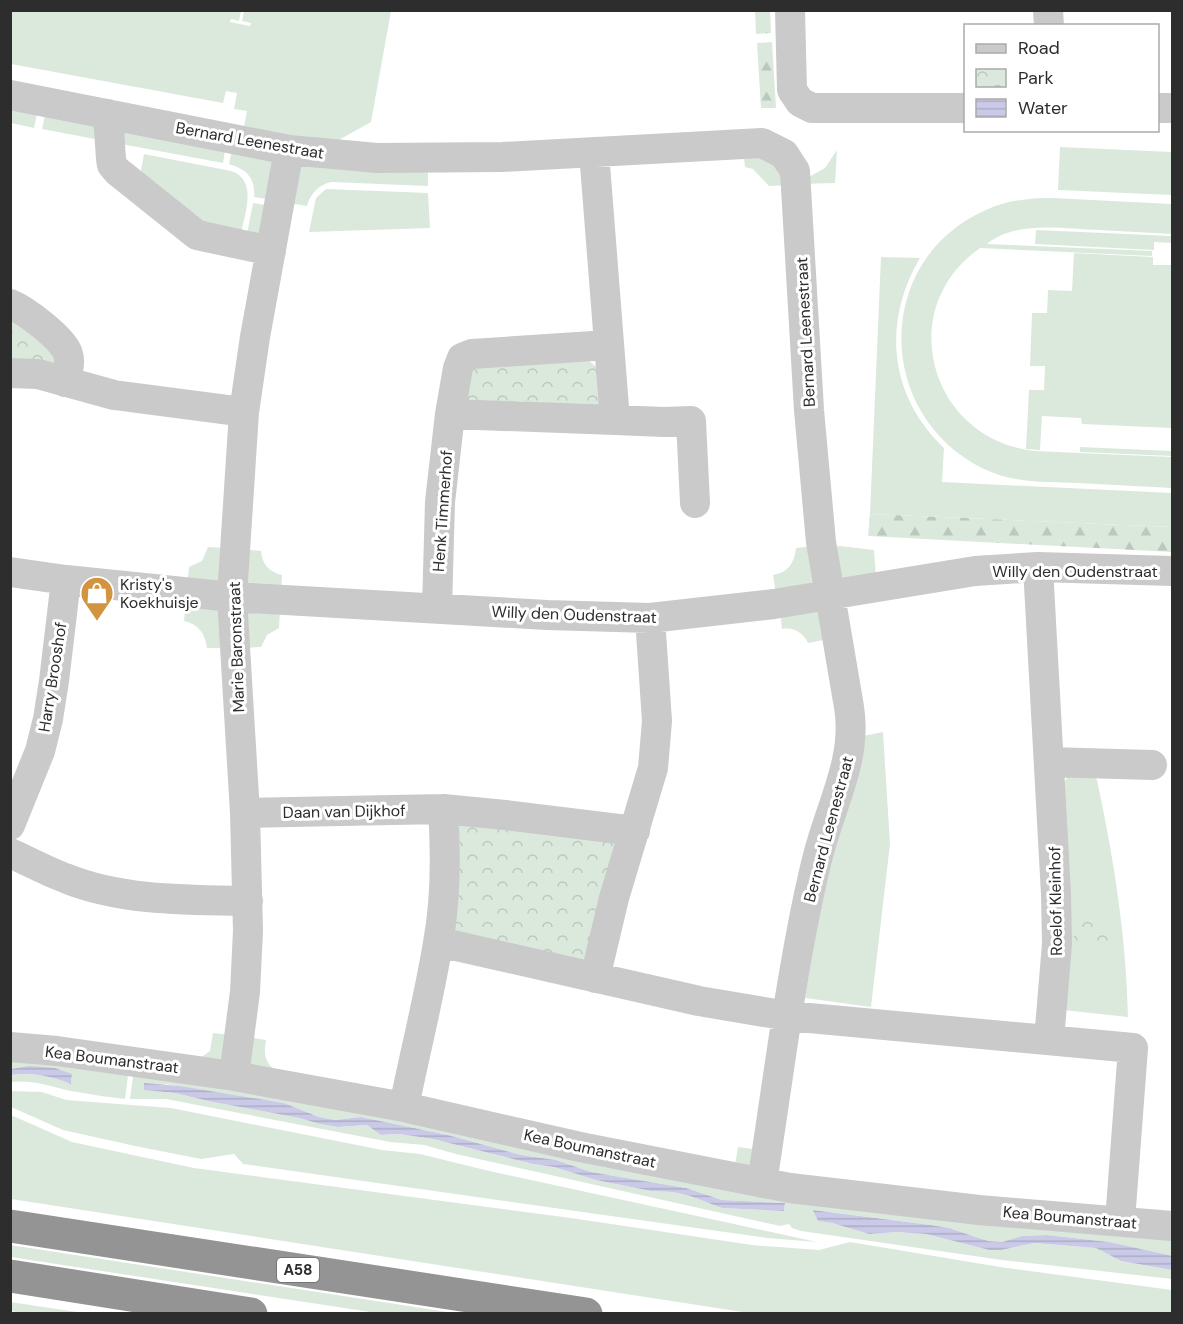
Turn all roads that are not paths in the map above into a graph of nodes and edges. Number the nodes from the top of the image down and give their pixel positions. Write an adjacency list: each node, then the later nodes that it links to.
1 (790, 10): 3 (street)
2 (10, 95): 4 (street, Bernard Leenestraat)
3 (964, 108)
4 (108, 114): 5 (street, Bernard Leenestraat); 7 (street)
5 (289, 150): 6 (street, Bernard Leenestraat); 7 (street, Marie Baronstraat)
6 (594, 152): 9 (street); 20 (street, Bernard Leenestraat)
7 (271, 251): 12 (street, Marie Baronstraat)
8 (10, 304): 11 (street)
9 (608, 345): 13 (street, Henk Timmerhof); 14 (street)
10 (10, 373): 11 (street)
11 (65, 382): 12 (street)
12 (244, 412): 21 (street, Marie Baronstraat)
13 (450, 414): 14 (street); 22 (street, Henk Timmerhof)
14 (615, 420): 15 (street)
15 (695, 503)
16 (1038, 567): 17 (street, Willy den Oudenstraat); 20 (street, Willy den Oudenstraat); 24 (street, Roelof Kleinhof)
17 (1173, 571)
18 (10, 572): 19 (street, Willy den Oudenstraat)
19 (66, 580): 21 (street, Willy den Oudenstraat); 26 (street, Harry Brooshof)
20 (829, 593): 23 (street, Willy den Oudenstraat); 35 (street, Bernard Leenestraat)
21 (232, 597): 22 (street, Willy den Oudenstraat); 28 (street, Marie Baronstraat)
22 (437, 608): 23 (street, Willy den Oudenstraat)
23 (650, 618): 30 (street)
24 (1049, 762): 25 (street); 36 (street, Roelof Kleinhof)
25 (1152, 765)
26 (20, 771): 29 (street, Harry Brooshof)
27 (443, 810): 28 (street, Daan van Dijkhof); 30 (street, Daan van Dijkhof); 33 (street)
28 (245, 813): 32 (street, Marie Baronstraat)
29 (10, 825)
30 (635, 831): 34 (street)
31 (10, 852): 32 (street)
32 (248, 901): 38 (street, Marie Baronstraat)
33 (439, 942): 34 (street); 39 (street)
34 (595, 978): 35 (street)
35 (788, 1017): 36 (street); 40 (street, Bernard Leenestraat)
36 (1050, 1040): 41 (street)
37 (10, 1047): 38 (street, Kea Boumanstraat)
38 (234, 1076): 39 (street, Kea Boumanstraat)
39 (404, 1107): 40 (street, Kea Boumanstraat)
40 (762, 1183): 41 (street, Kea Boumanstraat)
41 (1120, 1221): 43 (street, Kea Boumanstraat)
42 (10, 1226): 46 (highway, A58)
43 (1173, 1226)
44 (10, 1275): 45 (highway)
45 (251, 1314)
46 (586, 1314)

